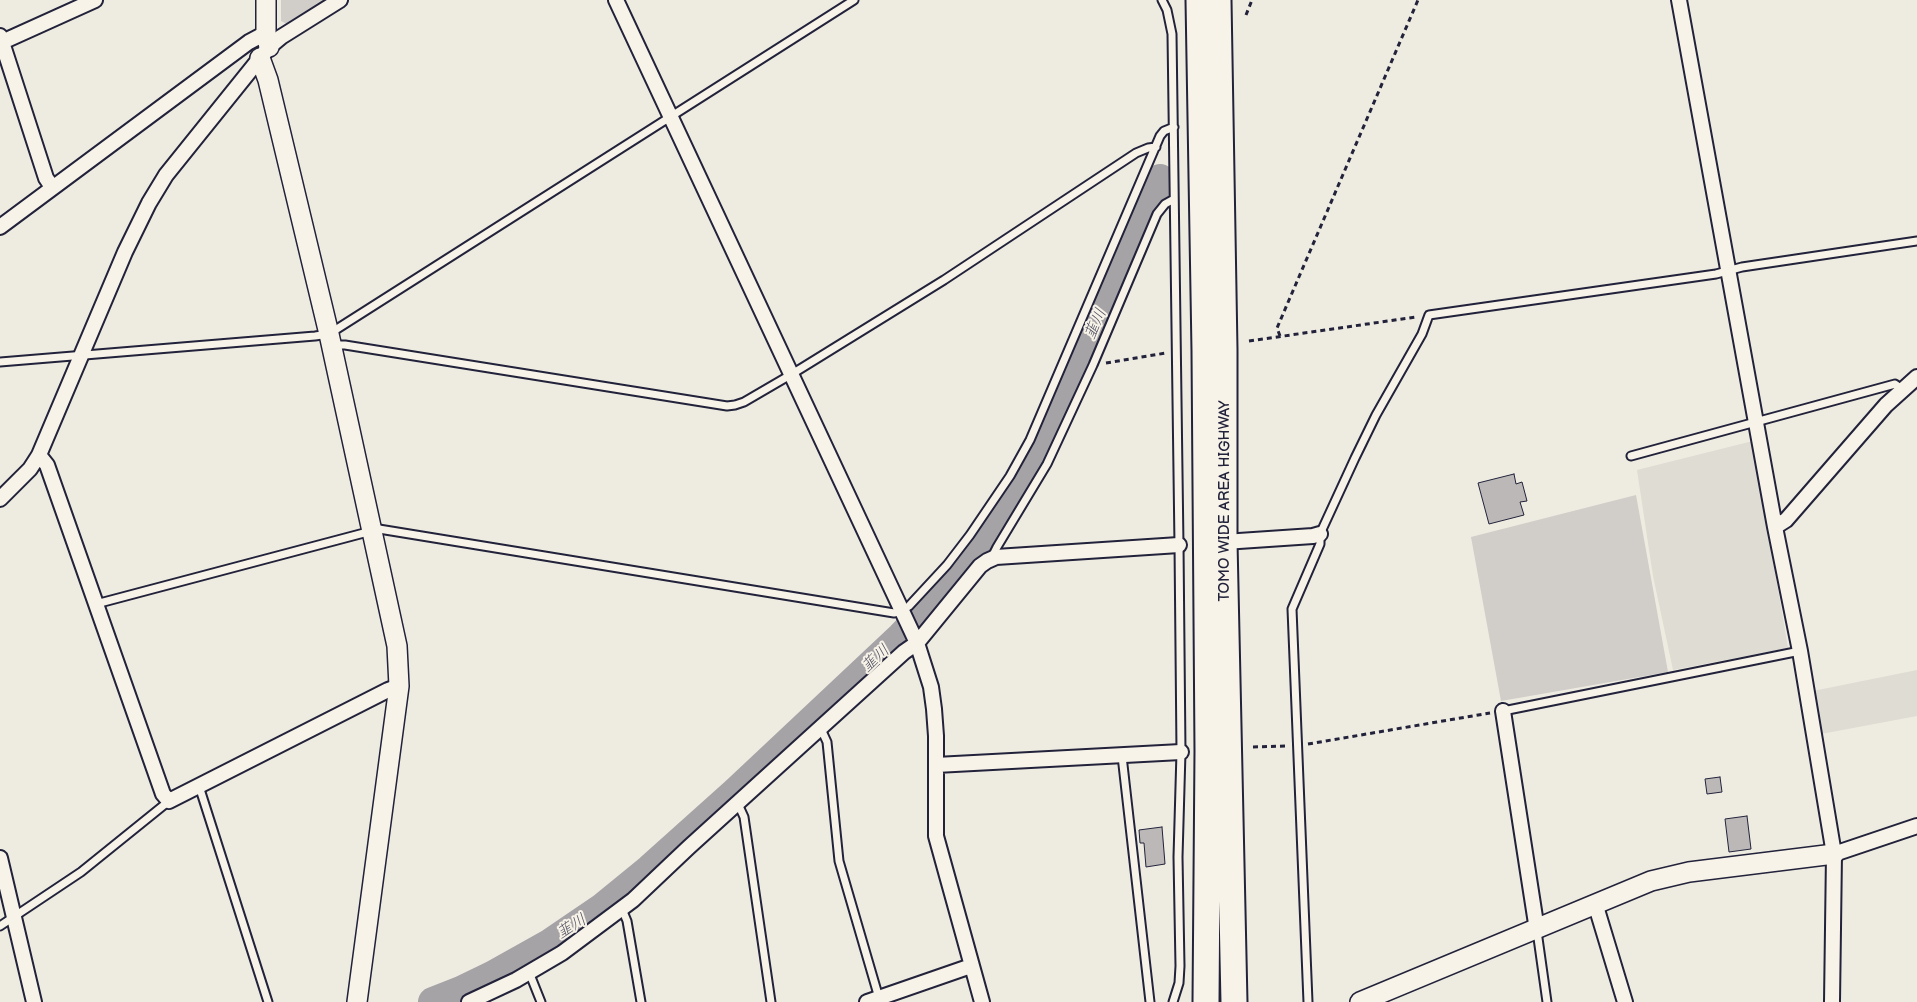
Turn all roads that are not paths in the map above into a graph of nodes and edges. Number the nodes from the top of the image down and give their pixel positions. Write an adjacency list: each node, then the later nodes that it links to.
1 (95, 0): 10 (street)
2 (266, 0): 11 (street)
3 (340, 0): 11 (street)
4 (616, 0): 12 (street)
5 (854, 0): 12 (lane)
6 (1162, 0): 13 (lane)
7 (1199, 0): 70 (highway, TOMO WIDE AREA HIGHWAY)
8 (1218, 0): 33 (highway, TOMO WIDE AREA HIGHWAY)
9 (1679, 0): 19 (street)
10 (1, 39): 15 (street)
11 (265, 46): 15 (street); 20 (street); 21 (street)
12 (671, 117): 20 (lane); 23 (street)
13 (1174, 127): 14 (lane); 16 (lane)
14 (1156, 147): 23 (lane); 37 (lane)
15 (52, 188): 17 (street)
16 (1174, 200): 34 (lane); 35 (lane)
17 (0, 227)
18 (1917, 241): 19 (lane)
19 (1729, 271): 26 (street); 32 (lane)
20 (331, 339): 21 (lane); 23 (lane); 31 (street)
21 (82, 356): 22 (lane); 27 (street)
22 (0, 362)
23 (792, 374): 37 (street)
24 (1917, 377): 25 (street)
25 (1902, 389): 26 (lane); 30 (street)
26 (1756, 424): 28 (lane); 30 (street)
27 (39, 455): 29 (street); 36 (street)
28 (1631, 456)
29 (0, 499)
30 (1775, 527): 39 (street)
31 (373, 531): 36 (lane); 37 (lane); 40 (street)
32 (1320, 534): 33 (street); 72 (lane)
33 (1224, 542): 71 (highway, TOMO WIDE AREA HIGHWAY)
34 (1179, 545): 35 (street); 43 (lane)
35 (996, 557): 38 (street)
36 (96, 604): 47 (street)
37 (904, 615): 38 (street)
38 (916, 640): 42 (street); 45 (street)
39 (1800, 651): 41 (lane); 50 (street)
40 (398, 686): 46 (street); 62 (street)
41 (1502, 711): 56 (street)
42 (821, 729): 48 (street); 59 (lane)
43 (1180, 752): 44 (street); 69 (lane)
44 (1122, 756): 45 (street); 68 (lane)
45 (936, 765): 57 (street)
46 (199, 786): 47 (street); 61 (lane)
47 (169, 801): 54 (lane)
48 (738, 804): 53 (street); 66 (lane)
49 (1917, 826): 50 (street)
50 (1834, 854): 52 (street); 76 (street)
51 (0, 858): 54 (street)
52 (1595, 904): 56 (street); 75 (street)
53 (622, 909): 58 (street); 65 (lane)
54 (13, 917): 55 (lane); 60 (street)
55 (0, 926)
56 (1537, 930): 73 (street); 74 (lane)
57 (971, 966): 59 (street); 67 (street)
58 (529, 972): 63 (street); 64 (lane)
59 (873, 1000)
60 (34, 1002)
61 (268, 1002)
62 (357, 1002)
63 (469, 1002)
64 (541, 1002)
65 (641, 1002)
66 (771, 1002)
67 (982, 1002)
68 (1150, 1002)
69 (1174, 1002)
70 (1206, 1002)
71 (1234, 1002)
72 (1308, 1002)
73 (1360, 1002)
74 (1547, 1002)
75 (1625, 1002)
76 (1832, 1002)

